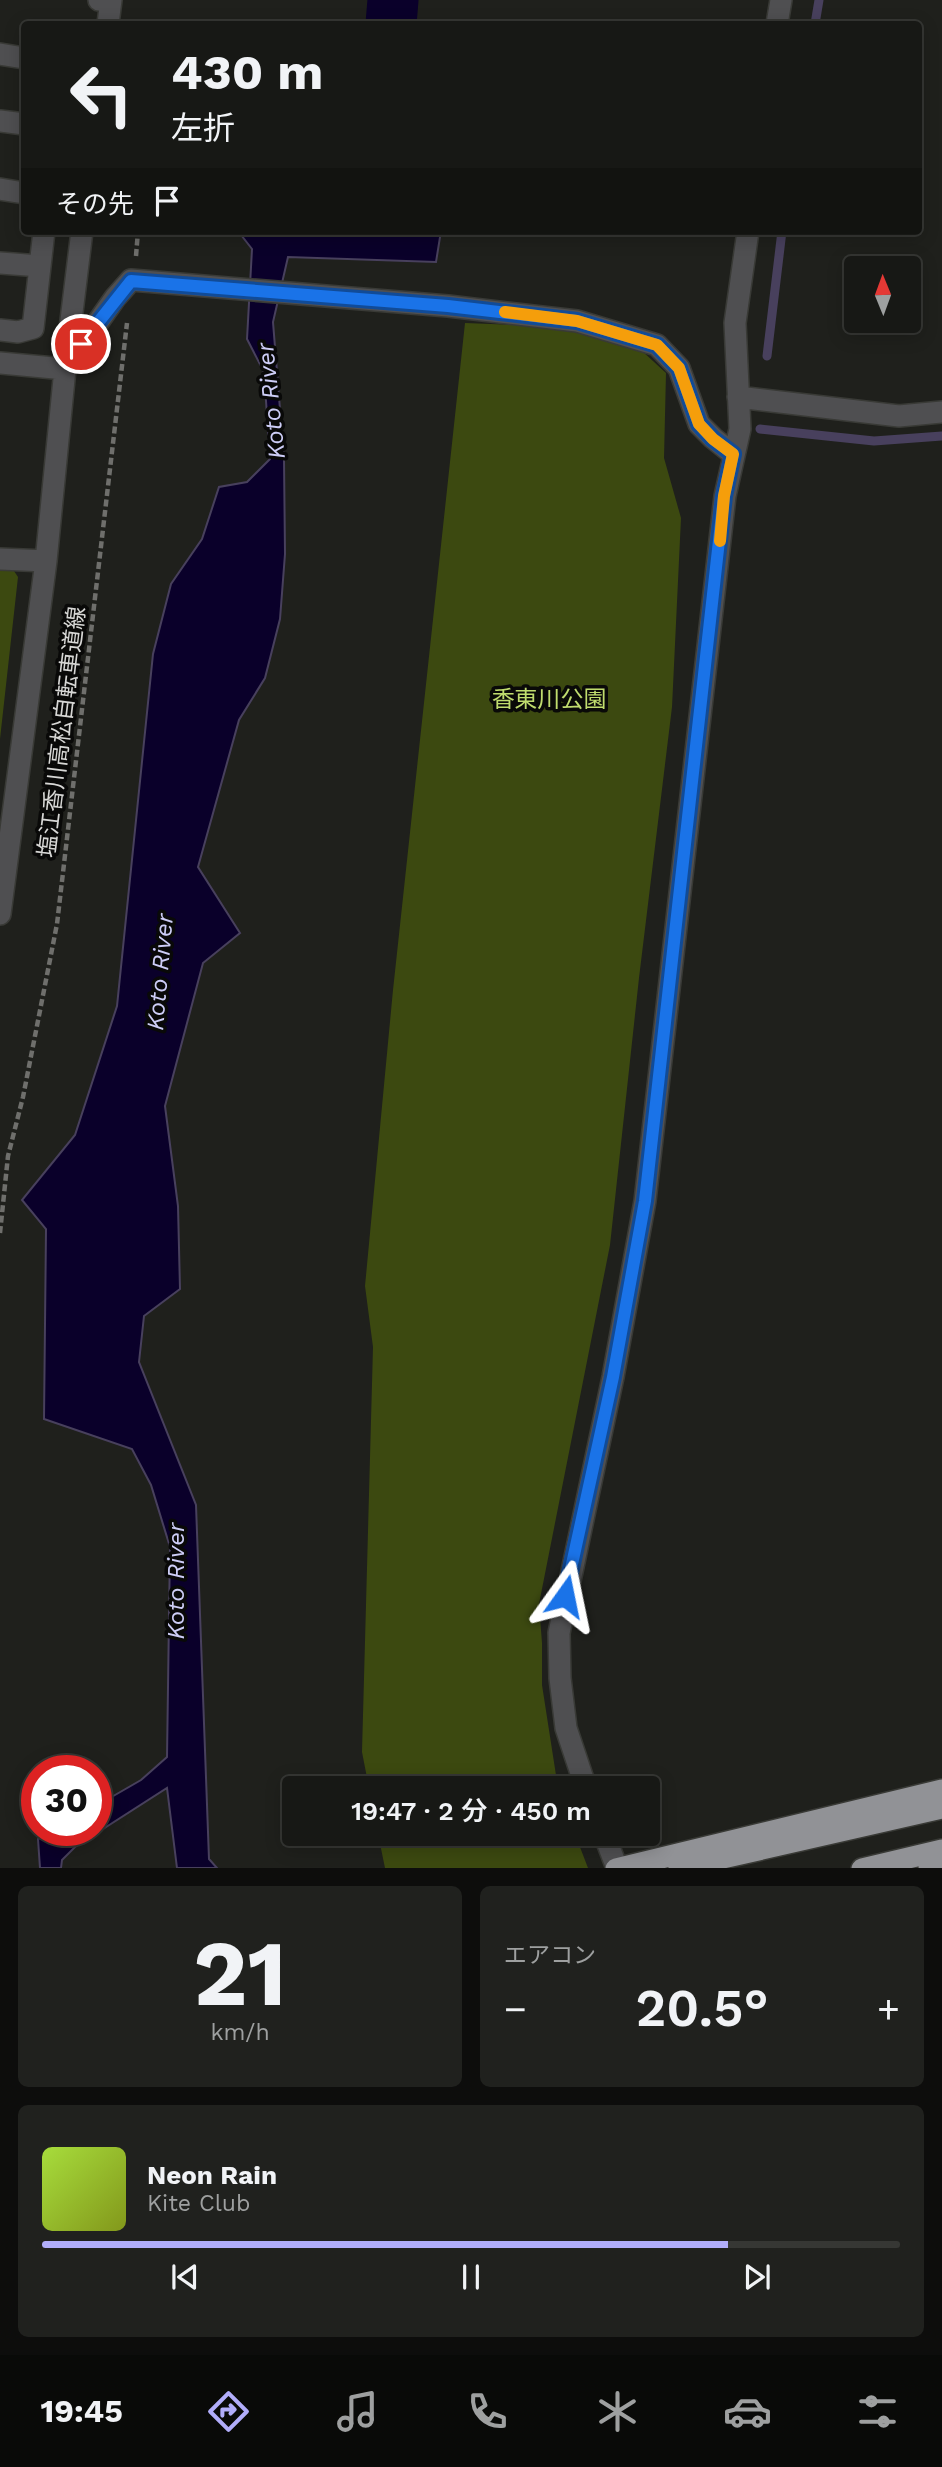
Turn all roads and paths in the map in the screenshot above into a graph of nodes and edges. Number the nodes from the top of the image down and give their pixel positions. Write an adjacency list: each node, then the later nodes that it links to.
1 (99, 0): 2 (street)
2 (111, 0): 4 (street)
3 (781, 0): 5 (street)
4 (108, 21)
5 (778, 21)
6 (0, 54): 7 (street)
7 (21, 58)
8 (0, 121): 9 (street)
9 (21, 124)
10 (0, 189): 11 (street)
11 (21, 192)
12 (44, 235): 17 (street)
13 (82, 235): 21 (street)
14 (138, 235): 18 (path, 塩江香川高松自転車道線)
15 (747, 235): 22 (street)
16 (0, 263): 17 (street)
17 (40, 266): 19 (street)
18 (131, 281): 21 (street); 24 (street); 28 (path, 塩江香川高松自転車道線)
19 (0, 330)
20 (0, 363): 21 (street)
21 (65, 369): 26 (street)
22 (738, 397): 23 (street); 24 (street)
23 (942, 412)
24 (733, 454): 29 (street)
25 (0, 559): 26 (street)
26 (46, 561): 27 (street)
27 (0, 914)
28 (0, 1233)
29 (582, 1776)
30 (942, 1790): 35 (highway)
31 (942, 1808): 36 (highway)
32 (608, 1846): 35 (street)
33 (942, 1850): 37 (highway)
34 (942, 1866): 38 (highway)
35 (616, 1868)
36 (677, 1868)
37 (862, 1868)
38 (929, 1868)

